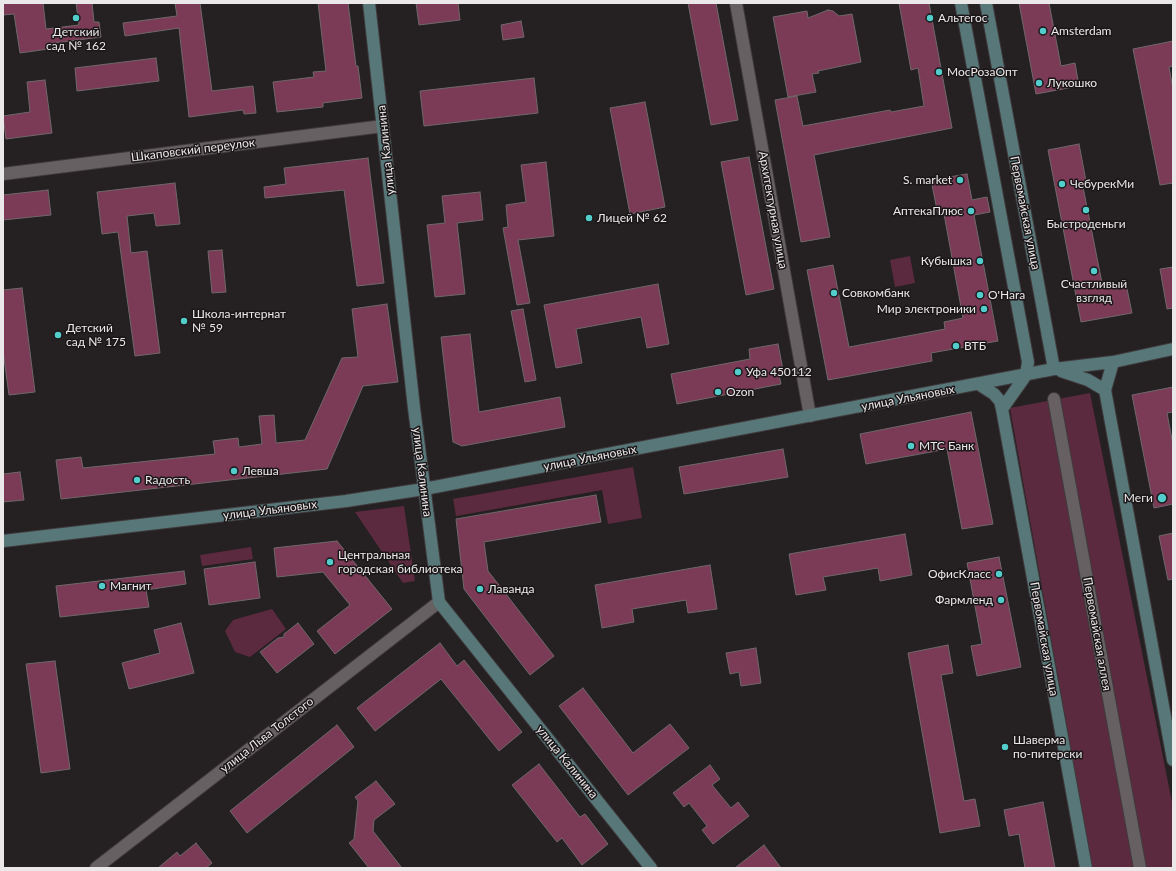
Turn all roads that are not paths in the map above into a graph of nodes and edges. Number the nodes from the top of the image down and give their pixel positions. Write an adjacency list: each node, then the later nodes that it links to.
1 (369, 3): 5 (main road, улица Калинина)
2 (736, 3): 15 (street, Архитектурная улица)
3 (961, 3): 10 (main road, Первомайская улица)
4 (986, 3): 9 (main road, Первомайская улица)
5 (383, 126): 6 (street, Шкаповский переулок); 16 (main road, улица Калинина)
6 (3, 174)
7 (1173, 350): 8 (main road, улица Ульяновых)
8 (1113, 362): 9 (main road, улица Ульяновых); 12 (main road)
9 (1054, 369): 10 (main road, улица Ульяновых); 12 (main road)
10 (1026, 375): 11 (main road, улица Ульяновых); 14 (main road)
11 (980, 385): 14 (main road, Первомайская улица); 15 (main road, улица Ульяновых)
12 (1105, 390): 19 (main road)
13 (1054, 399): 23 (street, Первомайская аллея)
14 (1002, 409): 22 (main road, Первомайская улица)
15 (810, 416): 16 (main road, улица Ульяновых)
16 (424, 489): 17 (main road, улица Ульяновых); 18 (main road, улица Калинина)
17 (3, 541)
18 (439, 602): 20 (street, улица Льва Толстого); 21 (main road, улица Калинина)
19 (1173, 760)
20 (96, 868)
21 (651, 868)
22 (1086, 868)
23 (1140, 868)

